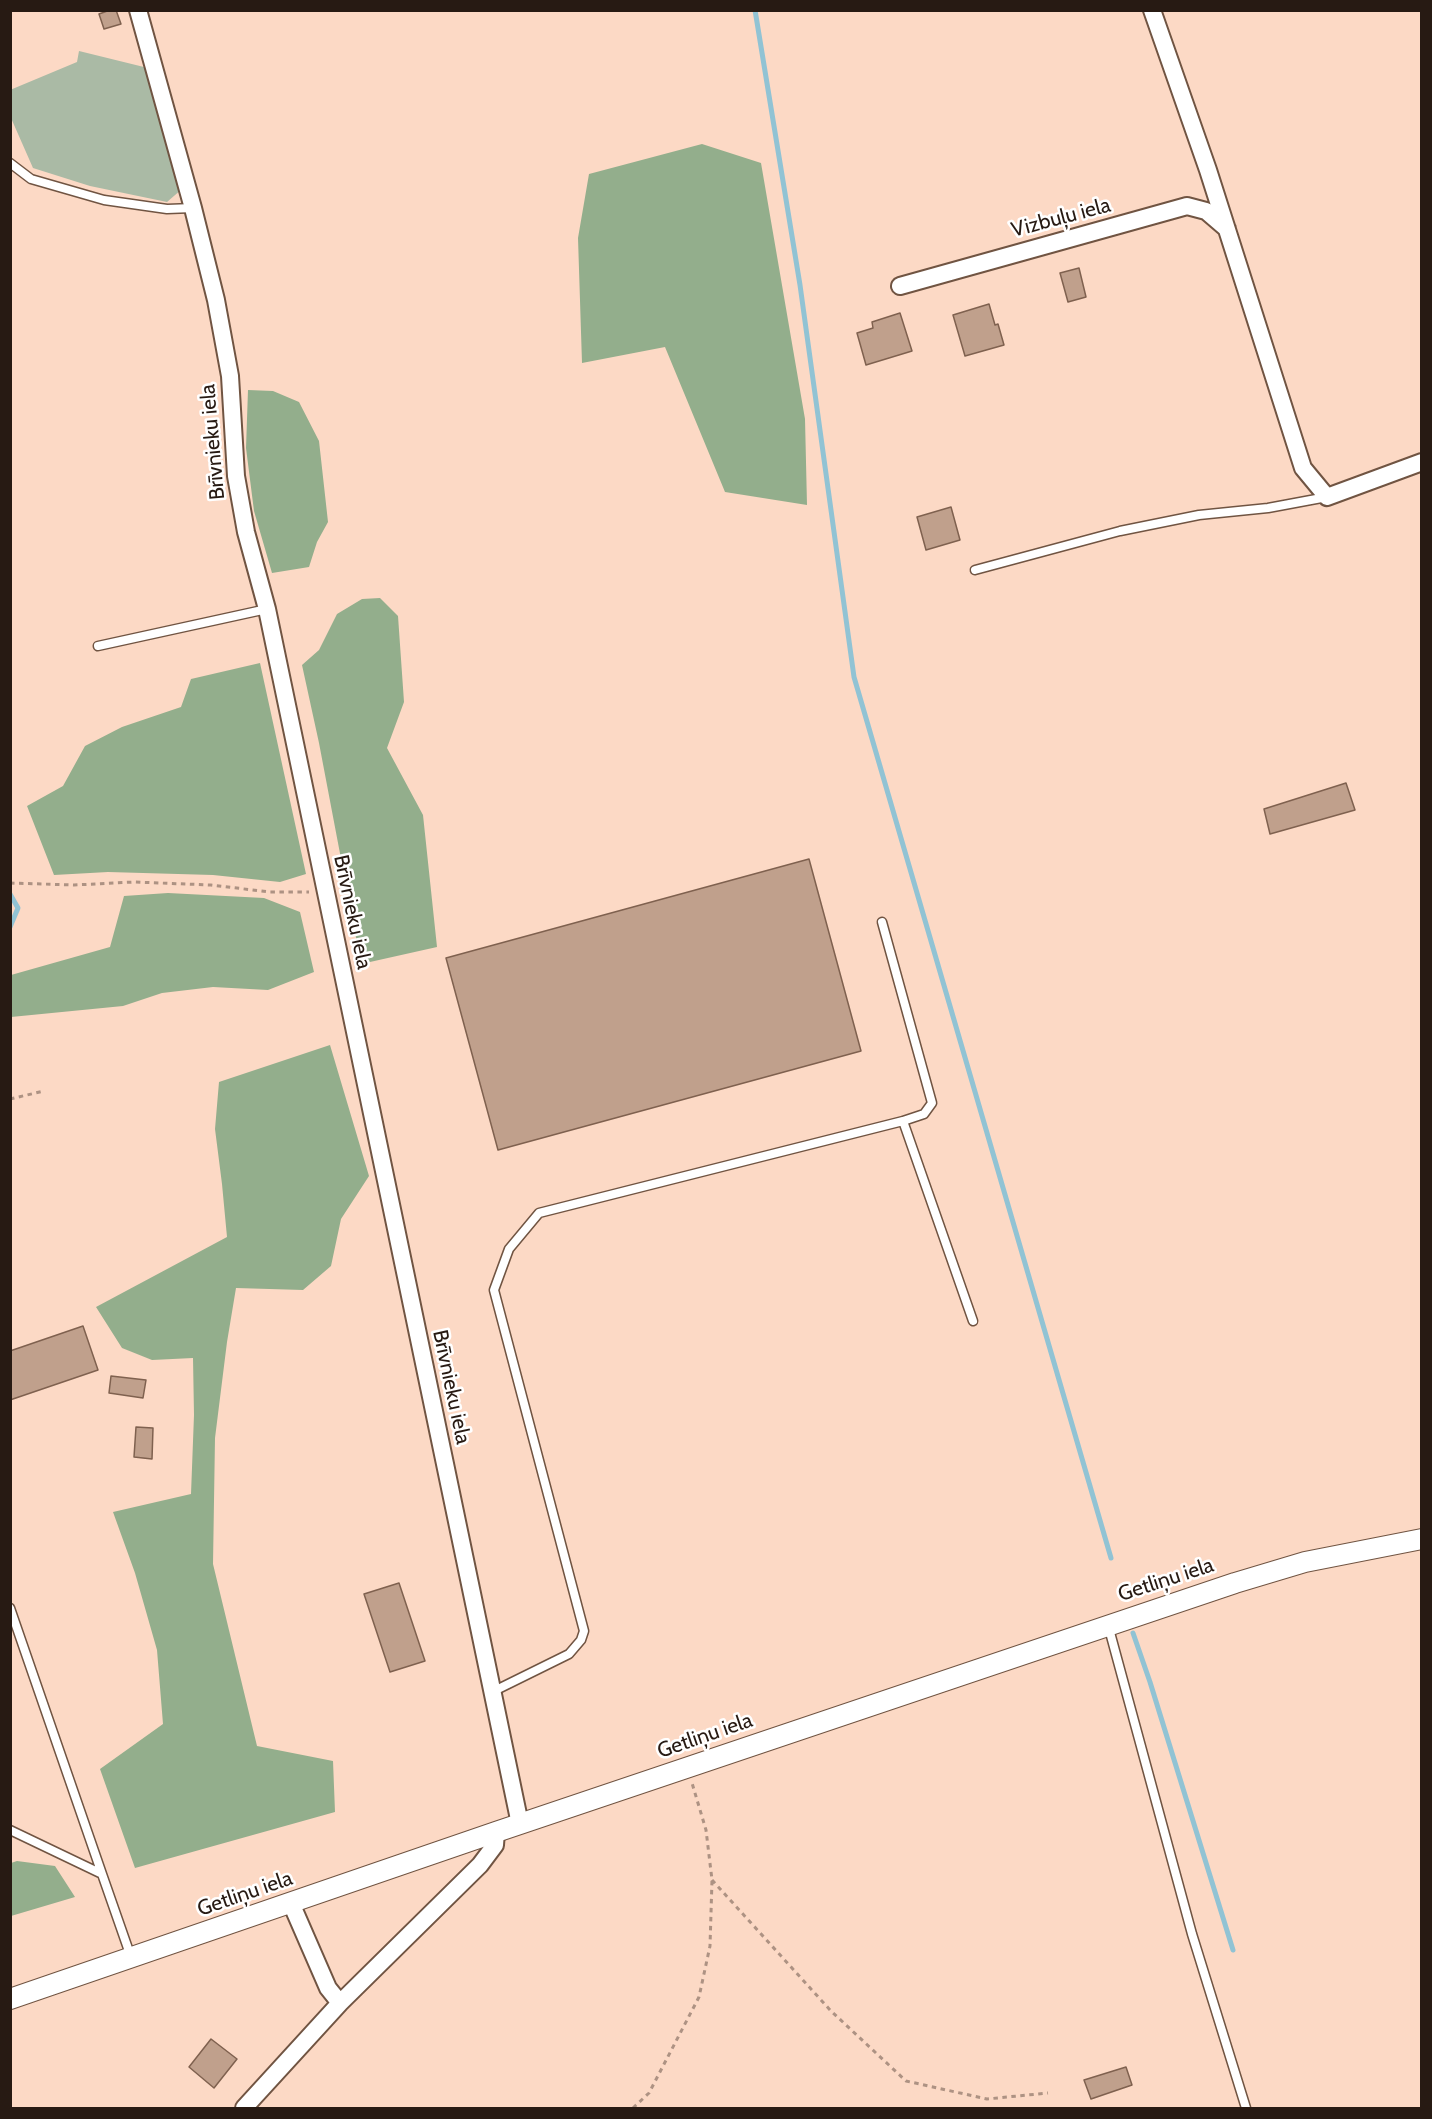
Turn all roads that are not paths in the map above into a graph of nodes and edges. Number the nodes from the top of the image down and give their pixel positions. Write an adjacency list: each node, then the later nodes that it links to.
1 (138, 10): 4 (street, Brīvnieku iela)
2 (1152, 10): 5 (street)
3 (10, 163): 4 (lane)
4 (193, 208): 10 (street, Brīvnieku iela)
5 (1228, 230): 6 (street, Vizbuļu iela); 8 (street)
6 (900, 286)
7 (1422, 462): 8 (street)
8 (1327, 497): 9 (lane)
9 (975, 570)
10 (267, 609): 11 (lane); 18 (street, Brīvnieku iela)
11 (98, 646)
12 (882, 922): 13 (lane)
13 (903, 1121): 14 (lane); 18 (lane)
14 (973, 1321)
15 (1422, 1539): 17 (street, Getliņu iela)
16 (10, 1608): 22 (lane)
17 (1108, 1625): 19 (street, Getliņu iela); 28 (lane)
18 (492, 1692): 19 (street, Brīvnieku iela)
19 (520, 1824): 21 (street, Getliņu iela)
20 (10, 1830): 22 (lane)
21 (496, 1832): 23 (street, Getliņu iela); 26 (street)
22 (102, 1874): 24 (lane)
23 (291, 1903): 24 (street, Getliņu iela); 26 (street)
24 (132, 1957): 25 (street, Getliņu iela)
25 (10, 1998)
26 (340, 2003): 27 (street)
27 (244, 2109)
28 (1246, 2109)

